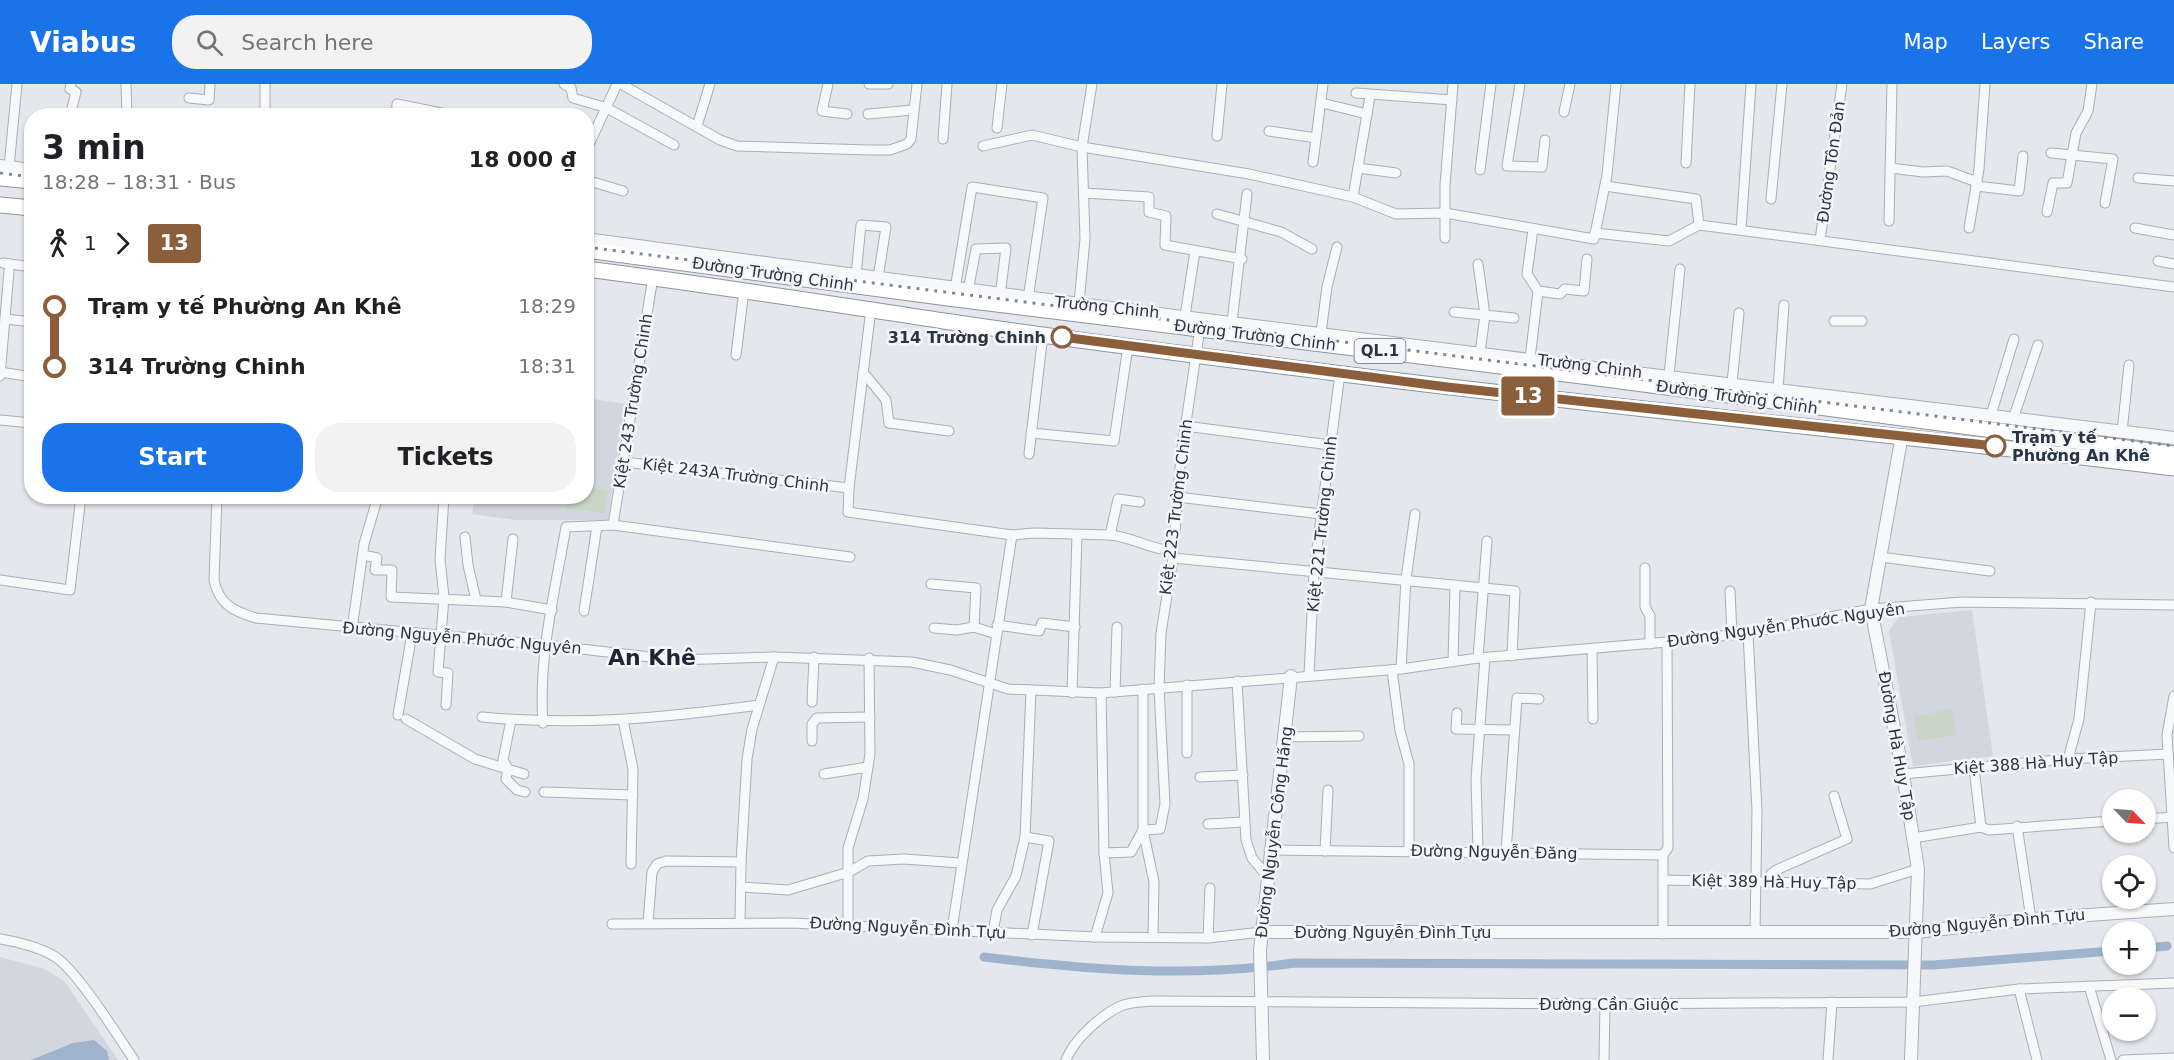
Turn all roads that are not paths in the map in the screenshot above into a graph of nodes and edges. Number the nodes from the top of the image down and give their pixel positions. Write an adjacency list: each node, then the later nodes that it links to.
1 (17, 84): 64 (street)
2 (71, 84): 35 (street)
3 (126, 84): 36 (street)
4 (210, 84): 32 (street)
5 (265, 84): 37 (street)
6 (564, 84): 40 (street)
7 (619, 84): 40 (street); 46 (street)
8 (710, 84): 46 (street)
9 (828, 84): 43 (street)
10 (869, 84): 11 (street)
11 (888, 84)
12 (916, 84): 41 (street)
13 (947, 84): 52 (street)
14 (1002, 84): 47 (street)
15 (1092, 84): 56 (street)
16 (1222, 84): 50 (street)
17 (1323, 84): 34 (street)
18 (1453, 84): 33 (street)
19 (1491, 84): 66 (street)
20 (1520, 84): 53 (street)
21 (1570, 84): 42 (street)
22 (1616, 84): 73 (street)
23 (1690, 84): 61 (street)
24 (1751, 84): 91 (street)
25 (1782, 84): 78 (street)
26 (1842, 84): 96 (street, Đường Tôn Đản)
27 (1892, 84): 63 (street)
28 (1984, 84): 72 (street)
29 (2092, 84): 58 (street)
30 (1356, 93): 31 (street)
31 (1370, 96): 33 (street); 45 (street)
32 (189, 98)
33 (1452, 100): 83 (street)
34 (1322, 103): 45 (street); 51 (street)
35 (72, 108)
36 (126, 108)
37 (265, 108)
38 (397, 108): 39 (street)
39 (417, 108)
40 (606, 108): 49 (street); 54 (street)
41 (913, 110): 44 (street); 46 (street)
42 (1564, 112)
43 (847, 114)
44 (868, 114)
45 (1367, 114): 62 (street)
46 (697, 126)
47 (997, 128)
48 (1269, 130): 51 (street)
49 (594, 135)
50 (1217, 136)
51 (1316, 138): 60 (street)
52 (943, 140)
53 (1545, 140)
54 (674, 146)
55 (983, 146): 56 (street)
56 (1082, 147): 75 (street); 77 (street)
57 (2051, 153): 58 (street)
58 (2074, 155): 79 (street); 82 (street)
59 (2023, 156): 72 (street)
60 (1313, 162)
61 (1686, 163)
62 (1358, 168): 67 (street); 77 (street)
63 (1890, 168): 72 (street); 86 (street)
64 (3, 170): 65 (street); 69 (highway)
65 (24, 170)
66 (1480, 170)
67 (1396, 173)
68 (2138, 178): 70 (street)
69 (24, 179)
70 (2174, 181)
71 (594, 182): 74 (street)
72 (1976, 184): 89 (street)
73 (1605, 186): 87 (street); 92 (street)
74 (623, 191)
75 (1084, 192): 100 (street); 120 (street)
76 (1247, 194): 85 (street, Đường Trường Chinh)
77 (1353, 197): 83 (street)
78 (1771, 200)
79 (2105, 203)
80 (0, 205): 81 (highway)
81 (24, 207)
82 (2047, 212)
83 (1445, 213): 88 (street); 94 (street)
84 (1217, 214): 85 (street)
85 (1245, 220): 98 (street); 101 (street, Đường Trường Chinh)
86 (1889, 221)
87 (1699, 225): 91 (street); 92 (street)
88 (1528, 228): 92 (street); 115 (street)
89 (1970, 228)
90 (2135, 228): 93 (street)
91 (1741, 230): 96 (street)
92 (1595, 233)
93 (2174, 236)
94 (1445, 238)
95 (594, 240): 110 (street, Trường Chinh)
96 (1820, 240): 113 (street)
97 (1337, 247): 135 (street)
98 (1312, 249)
99 (594, 251): 109 (highway, Đường Trường Chinh / QL.1)
100 (1195, 251): 101 (street); 125 (street, Đường Trường Chinh)
101 (1242, 258): 132 (street, Đường Trường Chinh)
102 (1587, 259): 115 (street)
103 (2158, 261): 105 (street)
104 (1478, 264): 126 (street)
105 (2174, 264)
106 (24, 267): 128 (street)
107 (594, 270): 111 (highway, Đường Trường Chinh / QL.1)
108 (1680, 270): 148 (street)
109 (773, 273): 116 (highway); 117 (highway, Đường Trường Chinh / QL.1)
110 (856, 275): 112 (street, Trường Chinh); 112 (street)
111 (653, 277): 114 (highway, Đường Trường Chinh / QL.1); 167 (street, Kiệt 243 Trường Chinh)
112 (878, 278): 117 (street, Trường Chinh)
113 (2174, 287)
114 (744, 290): 116 (highway, Đường Trường Chinh / QL.1); 141 (street, Đường Trường Chinh)
115 (1538, 291): 143 (street)
116 (770, 293): 122 (highway, Đường Trường Chinh / QL.1)
117 (961, 293): 118 (street, Trường Chinh); 118 (street); 119 (street); 133 (highway); 134 (highway, Đường Trường Chinh / QL.1)
118 (1000, 296): 119 (street, Trường Chinh)
119 (1028, 299): 120 (street, Trường Chinh)
120 (1079, 303): 125 (street, Trường Chinh)
121 (1784, 305): 152 (street)
122 (871, 309): 133 (highway, Đường Trường Chinh / QL.1); 145 (street)
123 (1454, 312): 126 (street)
124 (1739, 313): 151 (street)
125 (1185, 316): 132 (street, Trường Chinh)
126 (1484, 316): 127 (street); 140 (street)
127 (1514, 318)
128 (6, 319): 129 (street); 146 (street)
129 (24, 321)
130 (1834, 321): 131 (street)
131 (1862, 321)
132 (1232, 322): 135 (street, Trường Chinh)
133 (957, 323): 136 (highway, Đường Trường Chinh / QL.1)
134 (1200, 328): 142 (street, Kiệt 223 Trường Chinh); 150 (highway, Đường Trường Chinh / QL.1)
135 (1321, 333): 140 (street, Trường Chinh)
136 (1043, 334): 139 (highway, Đường Trường Chinh / QL.1); 161 (street)
137 (2014, 339): 154 (street)
138 (2038, 345): 155 (street)
139 (1128, 346): 142 (highway, Đường Trường Chinh / QL.1); 161 (street)
140 (1480, 353): 143 (street, Trường Chinh)
141 (736, 354)
142 (1196, 355): 147 (highway, Đường Trường Chinh / QL.1); 158 (street, Kiệt 223 Trường Chinh)
143 (1530, 359): 148 (street, Trường Chinh)
144 (2129, 365): 160 (street)
145 (863, 372): 159 (street); 169 (street)
146 (0, 374): 149 (street)
147 (1340, 374): 153 (highway, Đường Trường Chinh / QL.1); 164 (street, Kiệt 221 Trường Chinh)
148 (1669, 375): 151 (street, Trường Chinh)
149 (24, 376)
150 (1611, 380): 153 (highway); 166 (highway, Đường Trường Chinh / QL.1)
151 (1732, 383): 152 (street, Trường Chinh)
152 (1778, 389): 154 (street, Trường Chinh)
153 (1609, 405): 162 (highway, Đường Trường Chinh / QL.1)
154 (1990, 416): 155 (street)
155 (2013, 419): 160 (street)
156 (0, 420): 157 (street)
157 (24, 422)
158 (1185, 426): 164 (street); 170 (street, Kiệt 223 Trường Chinh)
159 (949, 431)
160 (2122, 432): 163 (street)
161 (1031, 433): 165 (street)
162 (1902, 435): 168 (highway, Đường Trường Chinh / QL.1); 189 (street, Đường Hà Huy Tập)
163 (2174, 438)
164 (1330, 445): 176 (street, Kiệt 221 Trường Chinh)
165 (1029, 454)
166 (2174, 454)
167 (624, 462): 169 (street, Kiệt 243A Trường Chinh); 178 (street, Kiệt 243 Trường Chinh)
168 (2174, 468)
169 (849, 488): 180 (street)
170 (1178, 497): 176 (street); 186 (street, Kiệt 223 Trường Chinh)
171 (1140, 502): 182 (street)
172 (80, 504): 194 (street)
173 (217, 504): 210 (street, Đường Nguyễn Phước Nguyên)
174 (376, 504): 187 (street)
175 (443, 504): 199 (street)
176 (1322, 514): 191 (street, Kiệt 221 Trường Chinh)
177 (1415, 514): 193 (street)
178 (614, 525): 179 (street); 188 (street)
179 (597, 526): 205 (street); 206 (street)
180 (1012, 535): 181 (street); 212 (street)
181 (1077, 535): 182 (street); 208 (street)
182 (1110, 536): 186 (street)
183 (465, 537): 200 (street)
184 (513, 539): 201 (street)
185 (1487, 541): 197 (street)
186 (1173, 554): 191 (street); 233 (street, Kiệt 223 Trường Chinh)
187 (363, 555): 199 (street); 210 (street)
188 (850, 557)
189 (1880, 557): 192 (street); 204 (street, Đường Hà Huy Tập)
190 (1645, 568): 218 (street, Đường Nguyễn Phước Nguyên)
191 (1314, 571): 193 (street); 228 (street, Kiệt 221 Trường Chinh)
192 (1990, 571)
193 (1406, 579): 196 (street); 227 (street)
194 (0, 580)
195 (931, 584): 207 (street)
196 (1455, 585): 197 (street); 226 (street)
197 (1483, 588): 221 (street); 225 (street)
198 (1730, 591): 215 (street)
199 (444, 597): 200 (street); 216 (street)
200 (476, 600): 201 (street)
201 (506, 602): 205 (street)
202 (2091, 602): 203 (street, Đường Nguyễn Phước Nguyên); 204 (street, Đường Nguyễn Phước Nguyên); 258 (street)
203 (2174, 605)
204 (1871, 609): 214 (street, Đường Nguyễn Phước Nguyên); 264 (street, Đường Hà Huy Tập)
205 (552, 610): 219 (street)
206 (584, 611)
207 (974, 627): 211 (street); 212 (street)
208 (1075, 627): 212 (street); 237 (street)
209 (1118, 627): 236 (street)
210 (352, 628): 213 (street, Đường Nguyễn Phước Nguyên)
211 (934, 628)
212 (996, 630): 231 (street)
213 (412, 633): 216 (street, Đường Nguyễn Phước Nguyên); 261 (street)
214 (1748, 633): 215 (street, Đường Nguyễn Phước Nguyên); 297 (street)
215 (1732, 634): 217 (street, Đường Nguyễn Phước Nguyên)
216 (441, 635): 219 (street, Đường Nguyễn Phước Nguyên); 242 (street)
217 (1667, 642): 218 (street, Đường Nguyễn Phước Nguyên); 289 (street)
218 (1650, 644): 220 (street, Đường Nguyễn Phước Nguyên)
219 (546, 645): 222 (street, Đường Nguyễn Phước Nguyên); 250 (street)
220 (1592, 649): 221 (street, Đường Nguyễn Phước Nguyên); 247 (street)
221 (1512, 656): 225 (street, Đường Nguyễn Phước Nguyên)
222 (774, 657): 223 (street, Đường Nguyễn Phước Nguyên); 243 (street)
223 (814, 657): 224 (street, Đường Nguyễn Phước Nguyên); 241 (street)
224 (870, 658): 231 (street, Đường Nguyễn Phước Nguyên); 246 (street)
225 (1482, 658): 226 (street, Đường Nguyễn Phước Nguyên); 251 (street)
226 (1453, 662): 227 (street, Đường Nguyễn Phước Nguyên)
227 (1396, 669): 228 (street, Đường Nguyễn Phước Nguyên); 284 (street)
228 (1309, 675): 229 (street, Đường Nguyễn Phước Nguyên)
229 (1291, 676): 230 (street, Đường Nguyễn Phước Nguyên); 254 (street, Đường Nguyễn Công Hãng)
230 (1238, 681): 232 (street, Đường Nguyễn Phước Nguyên); 265 (street)
231 (989, 683): 235 (street, Đường Nguyễn Phước Nguyên); 291 (street)
232 (1187, 685): 233 (street, Đường Nguyễn Phước Nguyên); 256 (street)
233 (1160, 688): 234 (street, Đường Nguyễn Phước Nguyên); 279 (street, Kiệt 223 Trường Chinh)
234 (1143, 689): 236 (street, Đường Nguyễn Phước Nguyên); 279 (street)
235 (1031, 691): 237 (street, Đường Nguyễn Phước Nguyên); 280 (street)
236 (1115, 692): 238 (street, Đường Nguyễn Phước Nguyên)
237 (1072, 693): 238 (street, Đường Nguyễn Phước Nguyên)
238 (1101, 693): 288 (street)
239 (2174, 696): 257 (street)
240 (1539, 699): 252 (street)
241 (812, 702)
242 (446, 705)
243 (759, 705): 249 (street); 290 (street)
244 (1457, 713): 251 (street)
245 (482, 717): 248 (street)
246 (870, 717): 255 (street); 259 (street)
247 (1593, 719)
248 (511, 720): 250 (street); 261 (street)
249 (623, 720): 250 (street); 270 (street)
250 (543, 723)
251 (1480, 729): 252 (street); 286 (street)
252 (1514, 730): 287 (street)
253 (1359, 736): 254 (street)
254 (1284, 737): 283 (street, Đường Nguyễn Công Hãng)
255 (812, 741)
256 (1187, 753)
257 (2168, 754): 258 (street, Kiệt 388 Hà Huy Tập); 272 (street)
258 (2068, 759): 260 (street, Kiệt 388 Hà Huy Tập)
259 (868, 767): 263 (street); 294 (street)
260 (1974, 768): 264 (street, Kiệt 388 Hà Huy Tập); 278 (street)
261 (508, 769): 262 (street); 268 (street)
262 (524, 774)
263 (824, 774)
264 (1904, 774): 281 (street, Đường Hà Huy Tập)
265 (1243, 775): 266 (street); 275 (street)
266 (1200, 777)
267 (1328, 790): 285 (street)
268 (525, 792)
269 (544, 792): 270 (street)
270 (633, 795): 292 (street)
271 (1834, 796): 298 (street)
272 (2173, 817): 273 (street); 282 (street)
273 (2156, 818)
274 (2102, 821): 277 (street)
275 (1244, 822): 276 (street); 295 (street)
276 (1208, 824)
277 (2017, 826): 278 (street); 302 (street)
278 (1981, 827): 281 (street)
279 (1143, 830): 288 (street); 315 (street)
280 (1025, 837): 308 (street); 313 (street)
281 (1913, 838): 293 (street, Đường Hà Huy Tập)
282 (2174, 848)
283 (1269, 850): 285 (street, Đường Nguyễn Đăng); 295 (street, Đường Nguyễn Công Hãng)
284 (1409, 850): 285 (street, Đường Nguyễn Đăng); 286 (street, Đường Nguyễn Đăng)
285 (1326, 851)
286 (1478, 851): 287 (street, Đường Nguyễn Đăng)
287 (1506, 852): 289 (street, Đường Nguyễn Đăng)
288 (1104, 853): 314 (street)
289 (1663, 855): 296 (street)
290 (741, 862): 299 (street); 303 (street)
291 (960, 863): 294 (street); 307 (street)
292 (631, 864)
293 (1918, 870): 298 (street, Kiệt 389 Hà Huy Tập); 310 (street, Đường Hà Huy Tập)
294 (849, 872): 299 (street); 306 (street)
295 (1267, 876): 309 (street, Đường Nguyễn Công Hãng)
296 (1663, 880): 297 (street, Kiệt 389 Hà Huy Tập); 312 (street)
297 (1756, 882): 298 (street, Kiệt 389 Hà Huy Tập); 311 (street)
298 (1771, 882)
299 (741, 887): 304 (street)
300 (1210, 888): 316 (street)
301 (2174, 909): 302 (street, Đường Nguyễn Đình Tựu)
302 (2031, 919): 310 (street, Đường Nguyễn Đình Tựu)
303 (648, 923): 304 (street, Đường Nguyễn Đình Tựu); 305 (street, Đường Nguyễn Đình Tựu)
304 (740, 923): 306 (street, Đường Nguyễn Đình Tựu)
305 (612, 924)
306 (848, 925): 307 (street, Đường Nguyễn Đình Tựu)
307 (952, 930): 308 (street, Đường Nguyễn Đình Tựu)
308 (993, 932): 313 (street, Đường Nguyễn Đình Tựu)
309 (1262, 932): 312 (street, Đường Nguyễn Đình Tựu); 316 (street, Đường Nguyễn Đình Tựu); 323 (street, Đường Nguyễn Công Hãng)
310 (1916, 932): 311 (street, Đường Nguyễn Đình Tựu); 322 (street, Đường Hà Huy Tập)
311 (1755, 933): 312 (street, Đường Nguyễn Đình Tựu)
312 (1663, 934)
313 (1032, 935): 314 (street, Đường Nguyễn Đình Tựu)
314 (1095, 937): 315 (street, Đường Nguyễn Đình Tựu)
315 (1153, 937): 316 (street, Đường Nguyễn Đình Tựu)
316 (1209, 938)
317 (0, 939): 326 (street)
318 (2174, 983): 319 (street, Đường Cần Giuộc)
319 (2089, 986): 320 (street, Đường Cần Giuộc); 333 (street)
320 (2019, 989): 322 (street, Đường Cần Giuộc); 332 (street)
321 (1832, 1002): 322 (street, Đường Cần Giuộc); 324 (street, Đường Cần Giuộc); 330 (street)
322 (1913, 1002): 331 (street, Đường Hà Huy Tập)
323 (1262, 1003): 324 (street, Đường Cần Giuộc); 327 (street, Đường Cần Giuộc); 328 (street, Đường Nguyễn Công Hãng)
324 (1605, 1004): 329 (street)
325 (2174, 1058): 334 (street)
326 (134, 1060)
327 (1066, 1060)
328 (1263, 1060)
329 (1604, 1060)
330 (1828, 1060)
331 (1911, 1060)
332 (2037, 1060)
333 (2111, 1060)
334 (2123, 1060)

